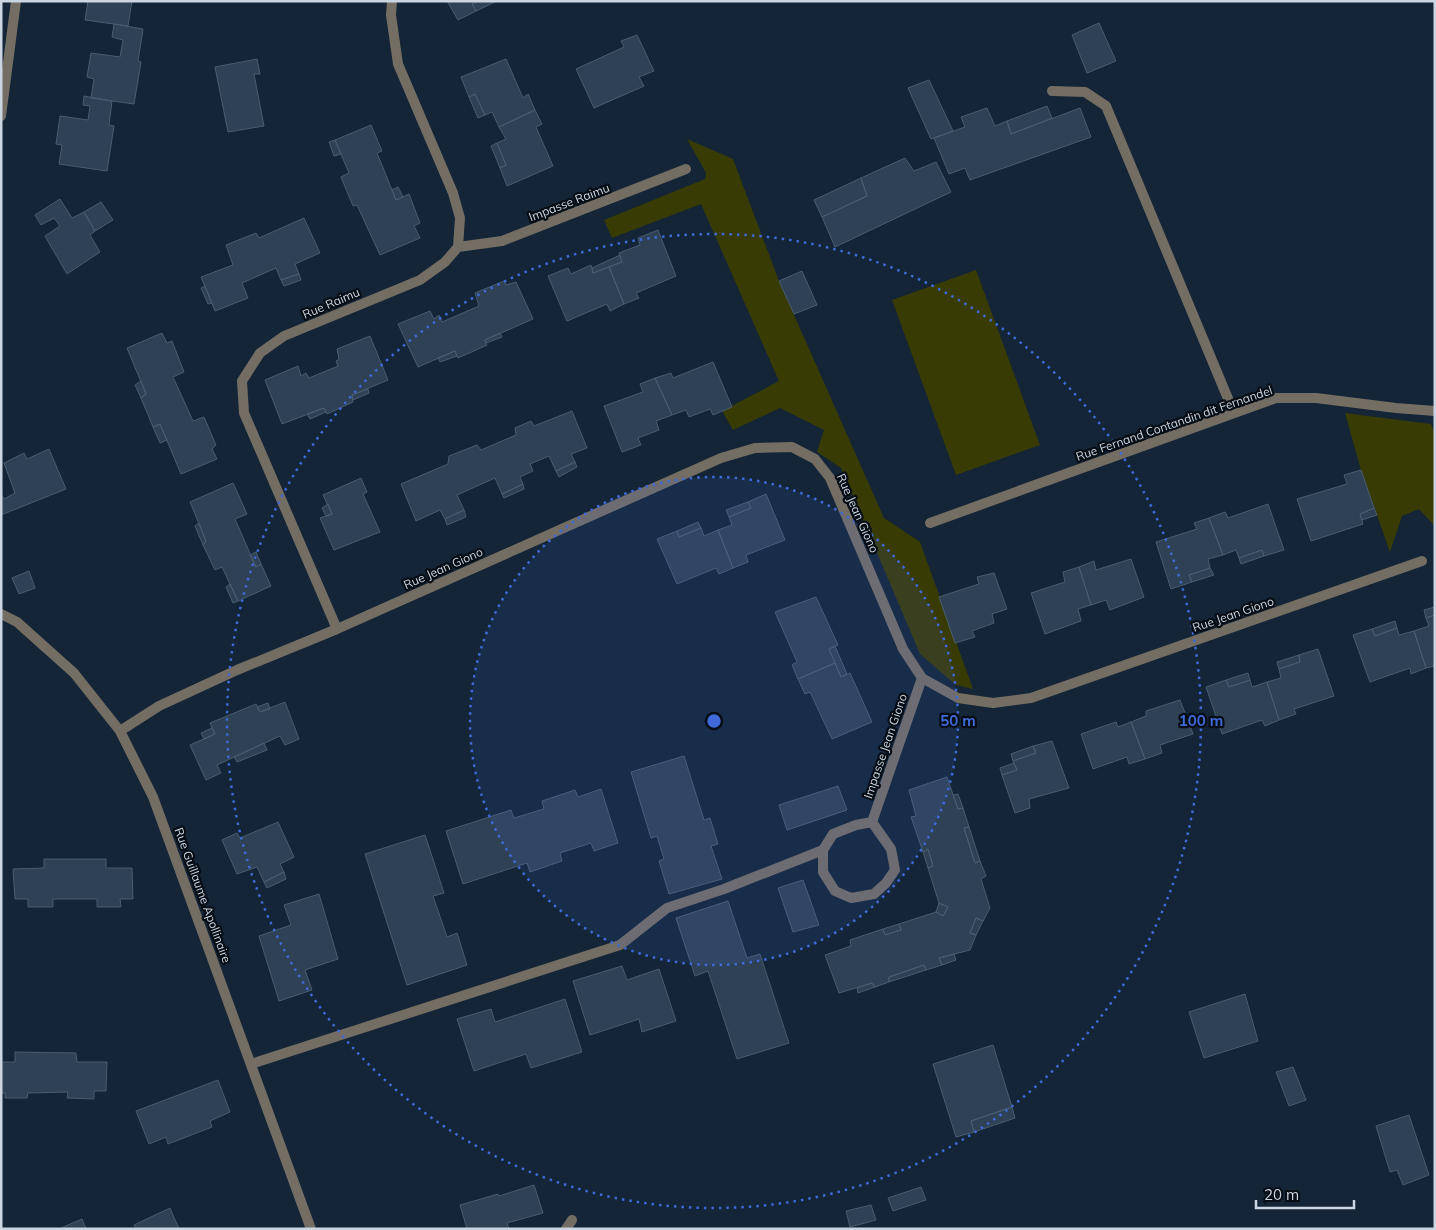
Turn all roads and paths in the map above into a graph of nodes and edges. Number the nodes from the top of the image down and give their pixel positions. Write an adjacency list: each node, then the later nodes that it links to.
1 (16, 1): 4 (street)
2 (392, 1): 6 (street)
3 (1052, 91): 8 (street)
4 (1, 116)
5 (686, 169): 6 (street, Impasse Raimu)
6 (458, 247): 12 (street, Rue Raimu)
7 (1435, 411): 8 (street, Rue Fernand Contandin dit Fernandel)
8 (1234, 413): 9 (street, Rue Fernand Contandin dit Fernandel)
9 (930, 523)
10 (1422, 561): 13 (street, Rue Jean Giono)
11 (1, 614): 14 (street, Rue Guillaume Apollinaire)
12 (337, 629): 13 (street, Rue Jean Giono); 14 (street, Rue Jean Giono)
13 (922, 678): 15 (street, Impasse Jean Giono)
14 (120, 731): 17 (street, Rue Guillaume Apollinaire)
15 (872, 822): 16 (street); 16 (street)
16 (823, 850): 17 (street)
17 (251, 1064): 18 (street, Rue Guillaume Apollinaire)
18 (311, 1229)

